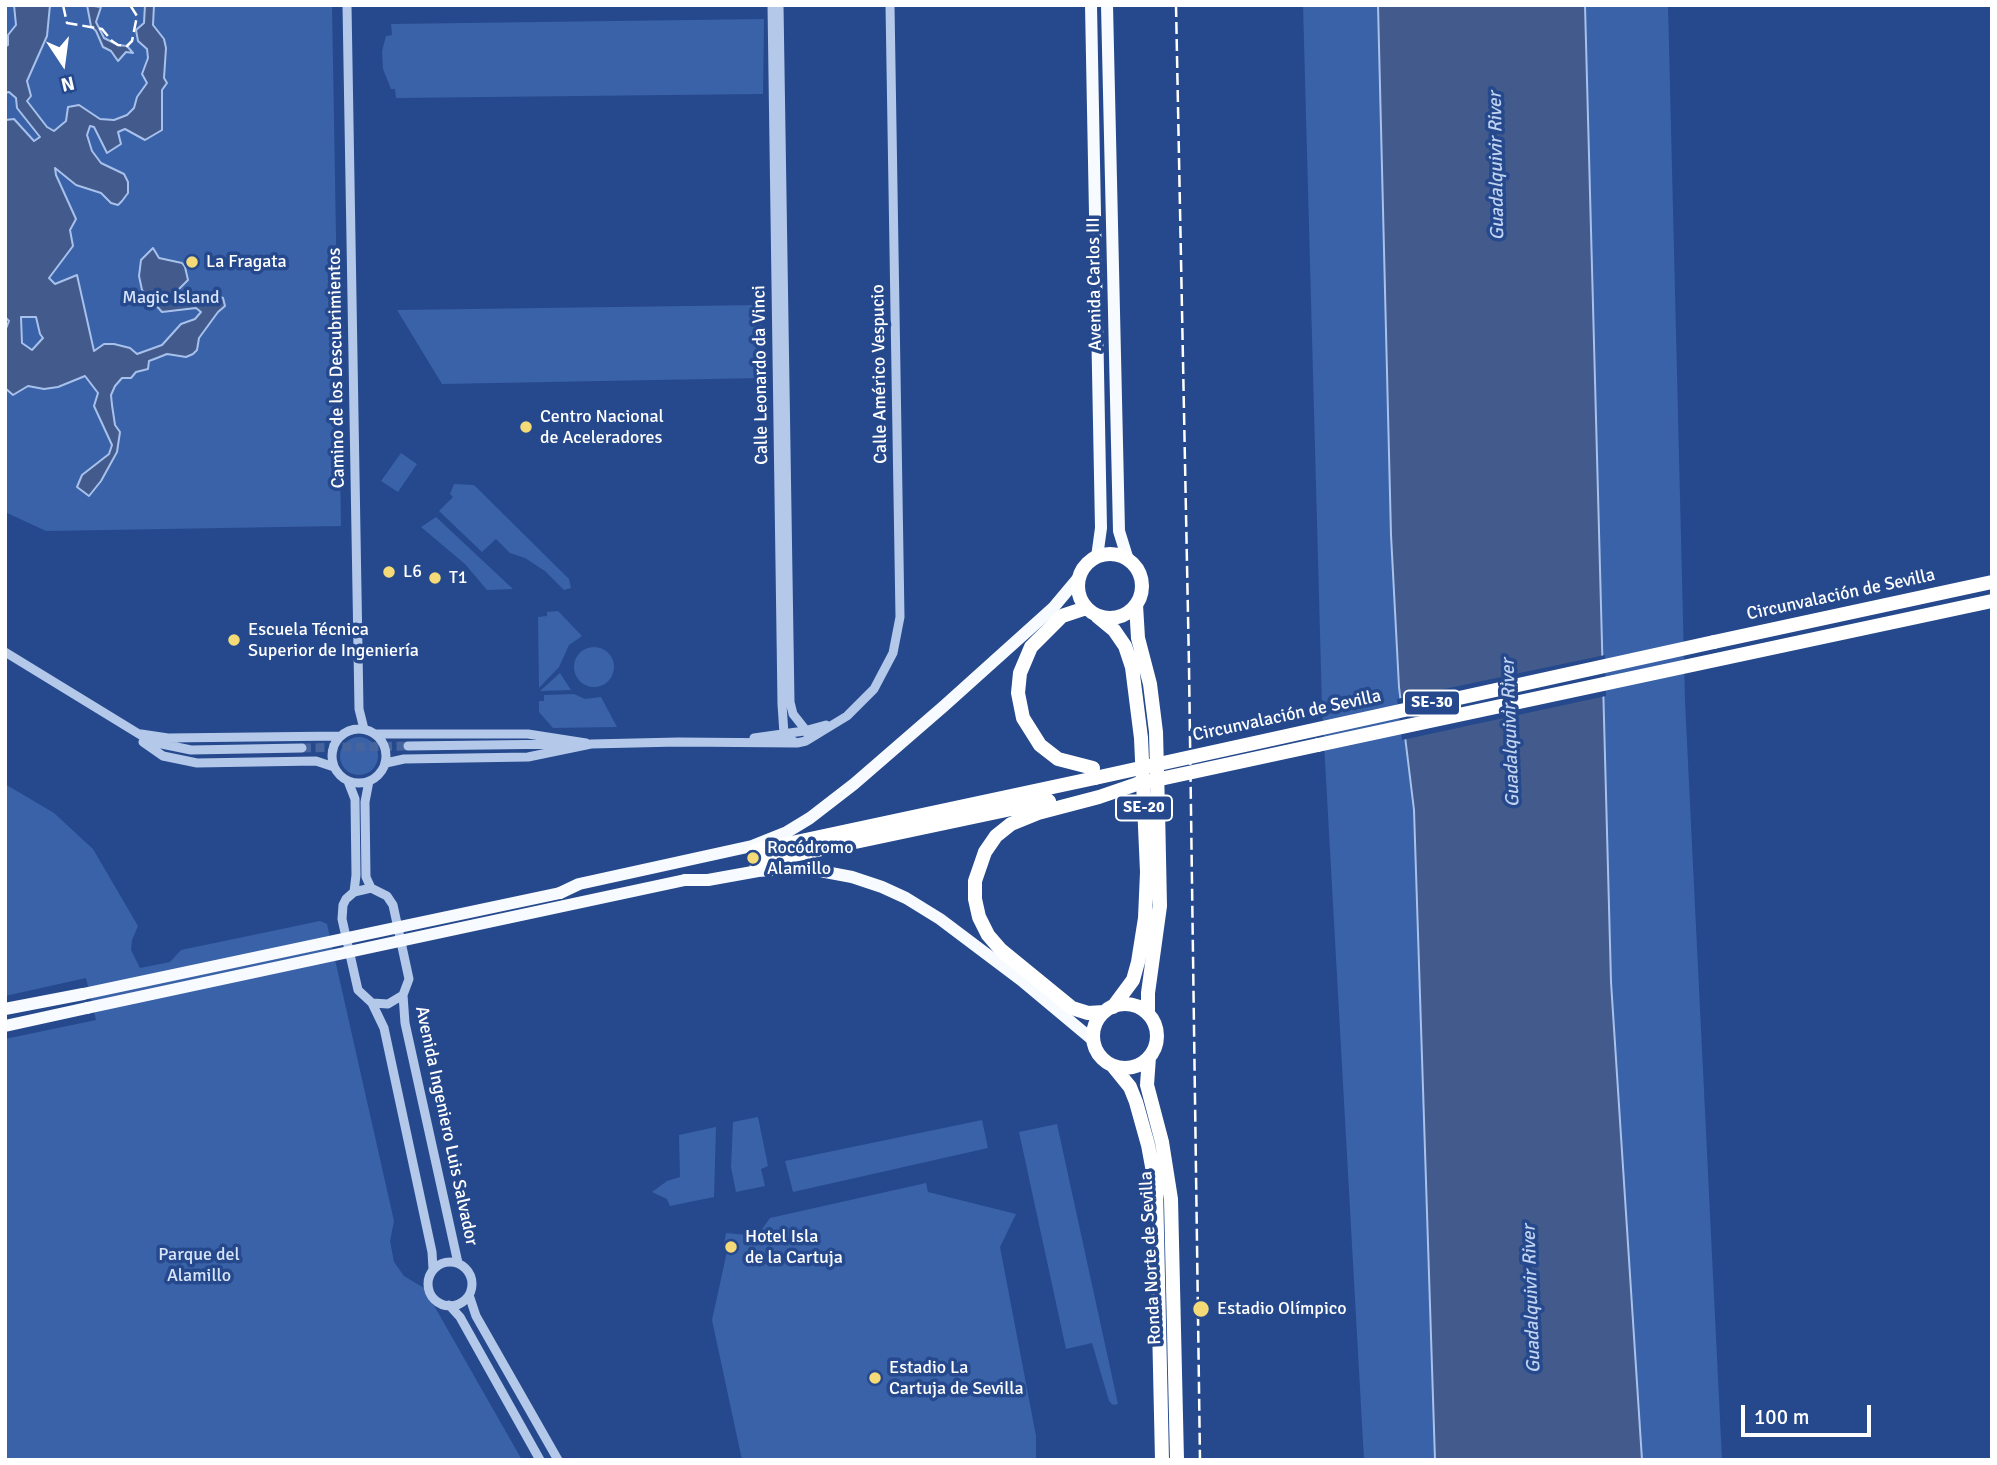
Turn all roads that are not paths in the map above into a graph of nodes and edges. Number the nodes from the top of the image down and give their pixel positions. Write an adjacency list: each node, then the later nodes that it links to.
1 (347, 5): 15 (street, Camino de los Descubrimientos)
2 (772, 5): 19 (street, Calle Leonardo da Vinci)
3 (779, 5): 19 (street, Calle Leonardo da Vinci)
4 (890, 5): 19 (street, Calle Américo Vespucio)
5 (1091, 5): 7 (main road, Avenida Carlos III)
6 (1107, 5): 8 (main road, Avenida Carlos III)
7 (1097, 557): 8 (highway); 9 (highway)
8 (1128, 560): 12 (highway, Ronda Norte de Sevilla / SE-20)
9 (1079, 577): 13 (highway); 29 (main road)
10 (1992, 582): 28 (highway, Circunvalación de Sevilla / SE-30, bridge)
11 (1992, 601): 28 (highway, Circunvalación de Sevilla / SE-30, bridge)
12 (1136, 605): 13 (highway); 36 (highway, Ronda Norte de Sevilla / SE-20)
13 (1091, 612): 28 (highway); 35 (highway, SE-20)
14 (5, 652): 16 (street)
15 (365, 729): 17 (street); 18 (street)
16 (139, 734): 18 (street); 23 (street); 25 (street)
17 (376, 734): 21 (street, Calle Américo Vespucio); 24 (street)
18 (341, 736): 25 (street)
19 (797, 737): 20 (street, Calle Américo Vespucio); 20 (street, Calle Américo Vespucio)
20 (735, 741): 21 (street, Calle Américo Vespucio)
21 (591, 744): 22 (street); 24 (street, Calle Américo Vespucio)
22 (408, 746)
23 (302, 748)
24 (386, 763): 27 (street)
25 (334, 767): 26 (street)
26 (348, 780): 27 (street); 31 (street)
27 (369, 781): 30 (street)
28 (1096, 783): 29 (highway, Circunvalación de Sevilla / SE-30); 35 (highway)
29 (755, 858): 34 (main road, bridge); 37 (main road, bridge); 38 (main road)
30 (371, 888): 31 (street); 32 (street, Avenida Ingeniero Luis Salvador)
31 (354, 891): 33 (street)
32 (403, 995): 33 (street); 41 (street, Avenida Ingeniero Luis Salvador)
33 (372, 1003): 42 (street)
34 (5, 1009)
35 (1108, 1009): 36 (highway); 38 (highway, SE-20)
36 (1148, 1014): 39 (highway, Ronda Norte de Sevilla / SE-20)
37 (5, 1026)
38 (1094, 1041): 40 (highway, Ronda Norte de Sevilla)
39 (1149, 1057): 40 (highway); 50 (highway, Ronda Norte de Sevilla / SE-20)
40 (1113, 1066): 45 (highway, Ronda Norte de Sevilla)
41 (458, 1264): 42 (street); 43 (street)
42 (433, 1269): 44 (street)
43 (468, 1295): 44 (street); 47 (street)
44 (449, 1305): 46 (street)
45 (1161, 1375): 48 (street); 49 (highway, Ronda Norte de Sevilla)
46 (540, 1460)
47 (558, 1460)
48 (1155, 1460)
49 (1163, 1460)
50 (1177, 1460)

